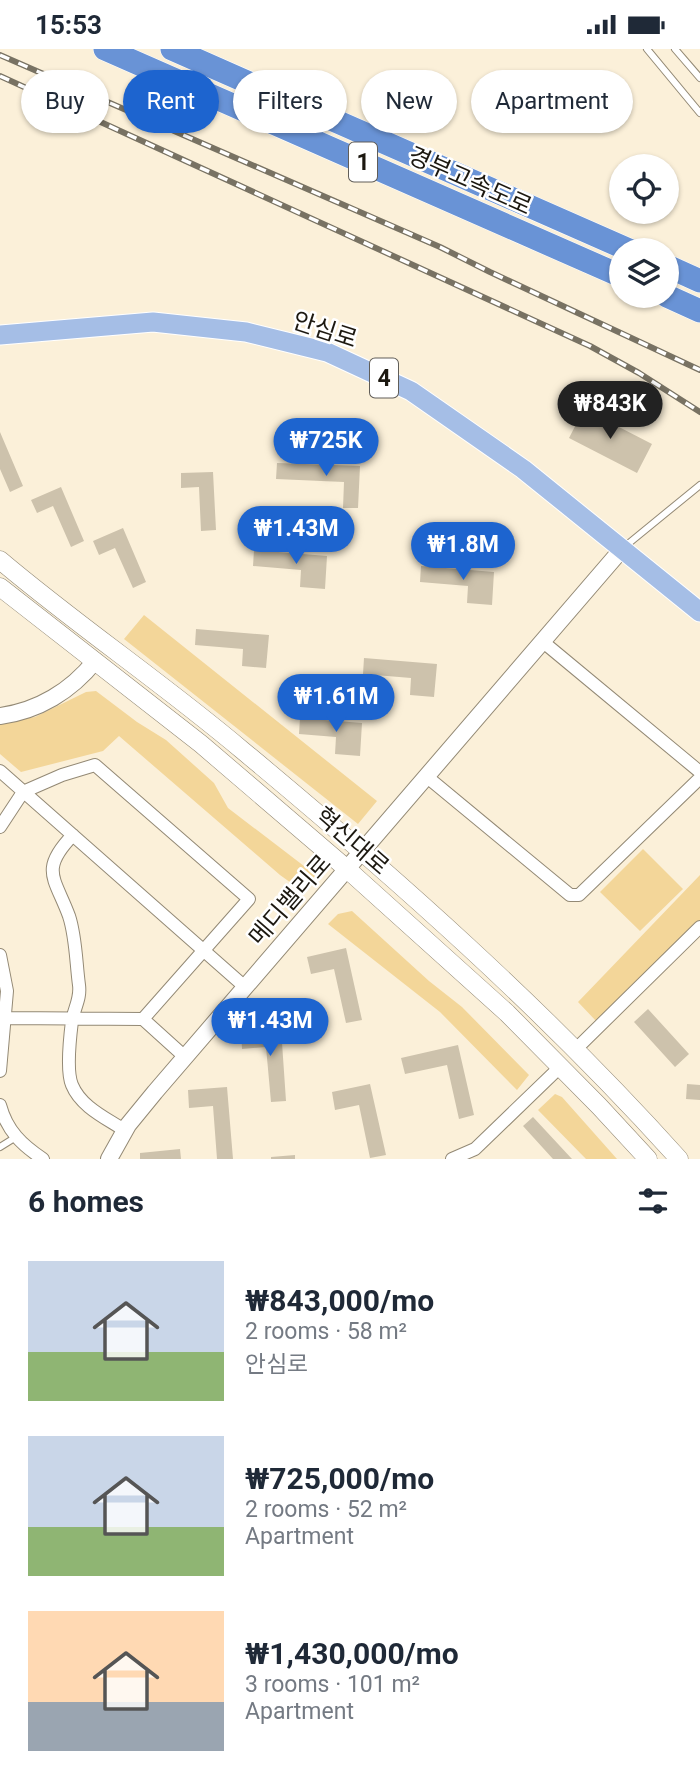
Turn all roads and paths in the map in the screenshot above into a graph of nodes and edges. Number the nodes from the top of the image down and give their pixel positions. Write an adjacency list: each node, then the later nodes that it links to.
1 (105, 49): 8 (highway, 경부고속도로 / 1)
2 (172, 49): 7 (highway, 경부고속도로 / 1)
3 (647, 49): 6 (lane)
4 (675, 49): 5 (lane)
5 (700, 78)
6 (700, 113)
7 (609, 241)
8 (609, 271)
9 (679, 271): 10 (highway)
10 (700, 281)
11 (679, 301): 12 (highway)
12 (700, 311)
13 (55, 331): 14 (main road, 안심로 / 4); 15 (main road); 17 (main road, 안심로 / 4)
14 (0, 335)
15 (0, 347)
16 (700, 485): 17 (lane)
17 (622, 548): 20 (main road, 안심로 / 4); 21 (street, 메디밸리로)
18 (0, 560): 31 (main road)
19 (0, 587): 22 (main road, 혁신대로)
20 (700, 612)
21 (542, 641): 25 (street); 26 (street, 메디밸리로)
22 (96, 661): 23 (street); 32 (main road, 혁신대로)
23 (0, 716)
24 (0, 771): 28 (street)
25 (700, 772)
26 (426, 776): 27 (street); 31 (street, 메디밸리로)
27 (700, 778)
28 (23, 792): 29 (street); 30 (street); 34 (street)
29 (0, 827)
30 (73, 835): 34 (street); 39 (street)
31 (361, 852): 32 (street, 메디밸리로); 40 (main road)
32 (347, 869): 36 (street, 메디밸리로); 42 (main road, 혁신대로)
33 (700, 927): 40 (street)
34 (204, 951): 36 (street); 38 (street)
35 (0, 955): 37 (street)
36 (246, 986): 41 (street, 메디밸리로)
37 (5, 1018): 39 (street); 43 (street)
38 (143, 1019): 39 (street); 41 (street)
39 (72, 1020): 45 (street)
40 (575, 1050): 52 (main road)
41 (185, 1057): 45 (street, 메디밸리로)
42 (560, 1067): 50 (street); 51 (main road, 혁신대로)
43 (0, 1071)
44 (0, 1105): 46 (street)
45 (124, 1130): 49 (street, 메디밸리로)
46 (16, 1137): 47 (lane); 48 (street)
47 (0, 1147)
48 (43, 1159)
49 (109, 1159)
50 (452, 1159)
51 (648, 1159)
52 (679, 1159)

